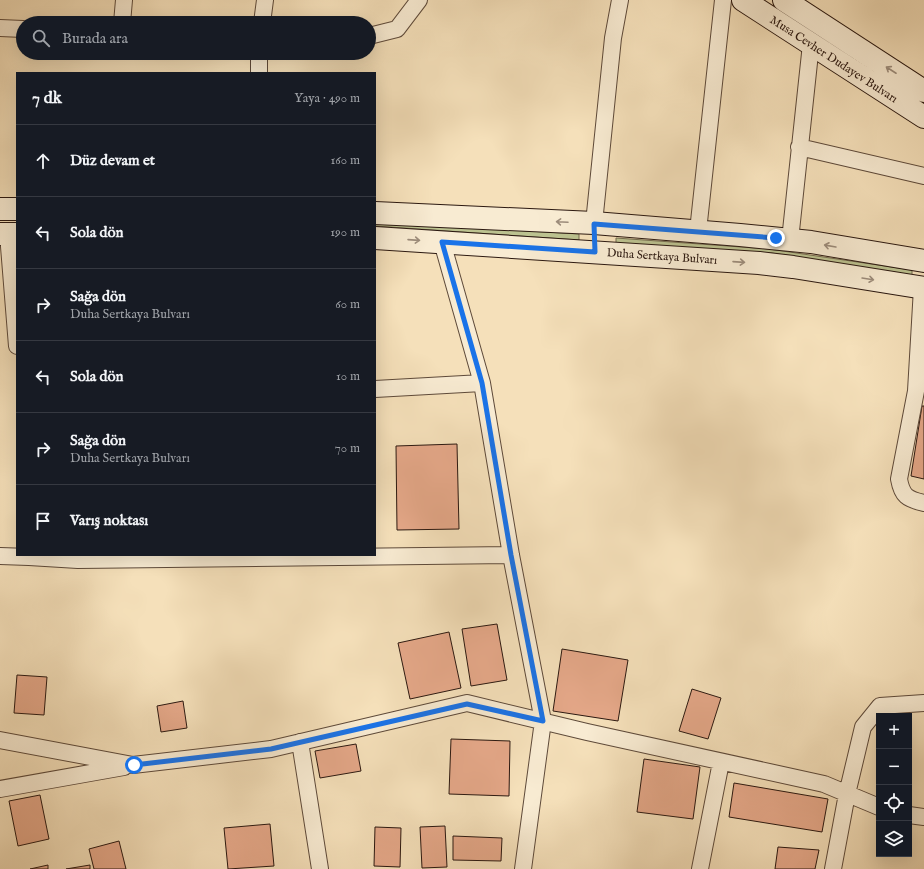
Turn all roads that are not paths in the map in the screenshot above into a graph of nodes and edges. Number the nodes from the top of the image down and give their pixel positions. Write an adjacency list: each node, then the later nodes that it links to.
1 (124, 0): 9 (street)
2 (265, 0): 10 (street)
3 (419, 0): 13 (street)
4 (620, 0): 24 (street)
5 (723, 0): 25 (street)
6 (743, 0): 14 (main road, Musa Cevher Dudayev Bulvarı)
7 (784, 0): 8 (main road, Musa Cevher Dudayev Bulvarı)
8 (808, 7): 17 (main road, Musa Cevher Dudayev Bulvarı, one-way to 8)
9 (123, 16)
10 (263, 16)
11 (0, 28): 12 (street)
12 (16, 29)
13 (376, 34)
14 (811, 44): 18 (main road, Musa Cevher Dudayev Bulvarı); 19 (street)
15 (259, 60): 16 (street)
16 (259, 72)
17 (924, 91)
18 (924, 117)
19 (799, 147): 20 (street); 28 (street)
20 (924, 176)
21 (0, 209): 22 (main road)
22 (16, 209)
23 (376, 213): 24 (main road, one-way to 23)
24 (594, 224): 25 (main road); 30 (main road)
25 (698, 232): 28 (main road)
26 (8, 234): 33 (street)
27 (376, 238): 29 (main road, Duha Sertkaya Bulvarı, one-way to 29)
28 (790, 240): 31 (main road, one-way to 28)
29 (442, 242): 30 (main road, Duha Sertkaya Bulvarı); 34 (street)
30 (595, 252): 32 (main road, Duha Sertkaya Bulvarı, one-way to 32)
31 (924, 261): 32 (main road)
32 (923, 288): 36 (street)
33 (16, 334)
34 (482, 383): 35 (street); 38 (street)
35 (376, 389)
36 (920, 391): 37 (street)
37 (924, 503)
38 (511, 555): 42 (street); 44 (street)
39 (0, 556): 40 (street)
40 (29, 556): 41 (street)
41 (253, 556)
42 (376, 556)
43 (924, 703): 50 (street)
44 (543, 721): 46 (street); 47 (street); 55 (street)
45 (0, 740): 48 (street)
46 (300, 742): 48 (street); 54 (street)
47 (721, 762): 50 (street); 56 (street)
48 (134, 765): 49 (street)
49 (0, 789)
50 (848, 794): 51 (street); 57 (street)
51 (876, 806)
52 (912, 815): 53 (street)
53 (924, 817)
54 (320, 869)
55 (523, 869)
56 (700, 869)
57 (833, 869)

